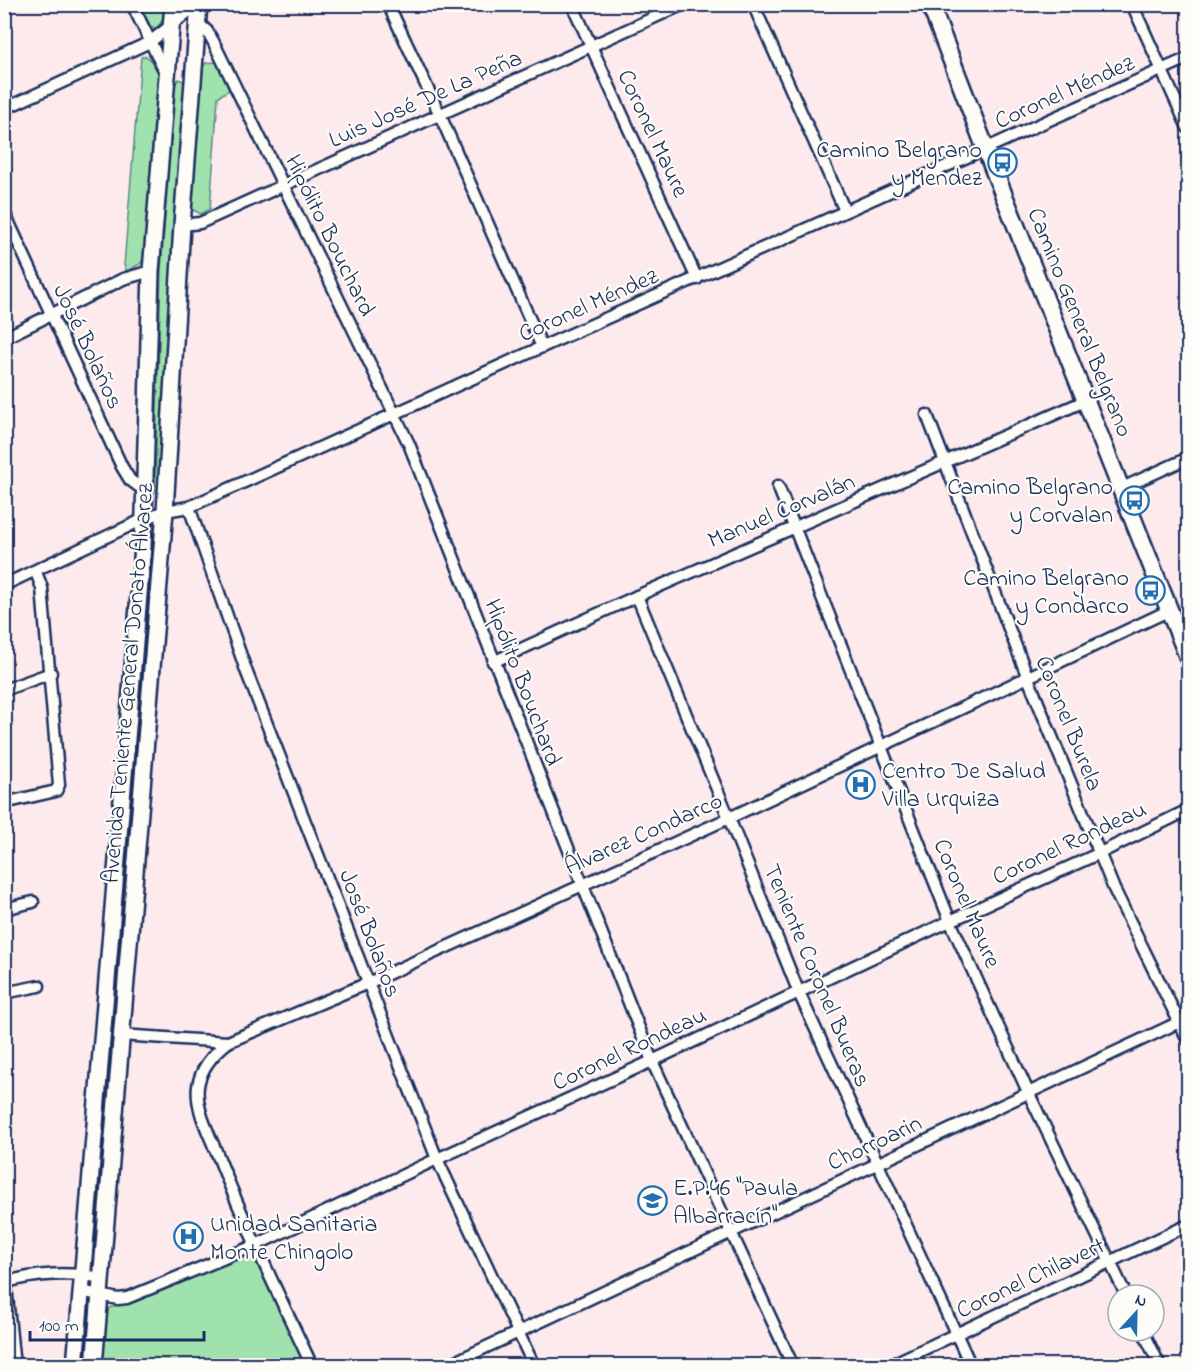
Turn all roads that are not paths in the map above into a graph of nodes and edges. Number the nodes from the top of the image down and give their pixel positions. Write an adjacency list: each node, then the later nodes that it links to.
1 (132, 4): 12 (street)
2 (173, 4): 11 (main road, Avenida Teniente General Donato Álvarez)
3 (199, 4): 10 (main road, Avenida Teniente General Donato Álvarez); 11 (street)
4 (388, 4): 18 (street)
5 (572, 4): 13 (street, Coronel Maure)
6 (684, 4): 13 (street, Luis José De La Peña)
7 (753, 4): 22 (street)
8 (930, 4): 20 (main road, Camino General Belgrano)
9 (1132, 4): 15 (street)
10 (199, 24): 21 (street, Hipólito Bouchard); 24 (main road, Avenida Teniente General Donato Álvarez)
11 (171, 26): 12 (street); 16 (main road, Avenida Teniente General Donato Álvarez)
12 (150, 42): 16 (street); 17 (street)
13 (591, 46): 18 (street, Luis José De La Peña); 26 (street, Coronel Maure)
14 (1188, 58): 15 (street, Coronel Méndez)
15 (1162, 70): 19 (street); 20 (street, Coronel Méndez)
16 (166, 75): 25 (main road, Avenida Teniente General Donato Álvarez)
17 (4, 109)
18 (440, 115): 21 (street, Luis José De La Peña); 29 (street)
19 (1188, 128)
20 (986, 149): 22 (street, Coronel Méndez); 30 (main road, Camino General Belgrano)
21 (284, 185): 24 (street, Luis José De La Peña); 31 (street, Hipólito Bouchard)
22 (844, 211): 26 (street, Coronel Méndez)
23 (4, 212): 27 (street, José Bolaños)
24 (182, 225): 39 (main road, Avenida Teniente General Donato Álvarez)
25 (151, 271): 27 (street); 37 (main road, Avenida Teniente General Donato Álvarez)
26 (697, 279): 29 (street, Coronel Méndez)
27 (51, 316): 28 (street); 37 (street, José Bolaños)
28 (4, 338)
29 (542, 347): 31 (street, Coronel Méndez)
30 (1087, 400): 34 (street, Manuel Corvalán); 36 (main road, Camino General Belgrano)
31 (394, 414): 38 (street, Coronel Méndez); 47 (street, Hipólito Bouchard)
32 (927, 415): 34 (street, Coronel Burela)
33 (1188, 458): 36 (street)
34 (944, 463): 41 (street, Manuel Corvalán); 49 (street, Coronel Burela)
35 (778, 486): 41 (street, Coronel Maure)
36 (1122, 488): 45 (main road, Camino General Belgrano)
37 (146, 491): 40 (main road, Avenida Teniente General Donato Álvarez)
38 (189, 507): 39 (street, Coronel Méndez); 60 (street, José Bolaños)
39 (165, 511): 40 (street, Coronel Méndez); 65 (main road, Avenida Teniente General Donato Álvarez)
40 (144, 519): 42 (street, Coronel Méndez); 77 (main road, Avenida Teniente General Donato Álvarez)
41 (795, 527): 44 (street, Manuel Corvalán); 51 (street, Coronel Maure)
42 (36, 572): 43 (street, Coronel Méndez); 48 (street)
43 (4, 585)
44 (637, 596): 47 (street, Manuel Corvalán); 54 (street, Teniente Coronel Bueras)
45 (1170, 610): 46 (main road, Camino General Belgrano); 49 (street, Álvarez Condarco)
46 (1188, 657)
47 (493, 662): 56 (street, Hipólito Bouchard)
48 (51, 673): 50 (street); 52 (street)
49 (1028, 678): 51 (street, Álvarez Condarco); 55 (street, Coronel Burela)
50 (4, 690)
51 (881, 747): 54 (street, Álvarez Condarco); 59 (street, Coronel Maure)
52 (4, 803)
53 (1188, 810): 55 (street, Coronel Rondeau)
54 (729, 818): 56 (street, Álvarez Condarco); 63 (street, Teniente Coronel Bueras)
55 (1100, 853): 59 (street, Coronel Rondeau); 64 (street, Coronel Burela)
56 (581, 884): 60 (street, Álvarez Condarco); 68 (street, Hipólito Bouchard)
57 (33, 902): 58 (street)
58 (4, 909)
59 (950, 921): 63 (street, Coronel Rondeau); 69 (street, Coronel Maure)
60 (368, 982): 67 (street, Álvarez Condarco); 70 (street, José Bolaños)
61 (39, 986): 62 (street)
62 (4, 993)
63 (799, 993): 68 (street, Coronel Rondeau); 71 (street, Teniente Coronel Bueras)
64 (1184, 1020): 66 (street, Coronel Burela); 69 (street, Chorroarin)
65 (120, 1035): 67 (street, Álvarez Condarco); 78 (main road, Avenida Teniente General Donato Álvarez)
66 (1188, 1040)
67 (228, 1042): 74 (street)
68 (652, 1062): 70 (street, Coronel Rondeau); 73 (street, Hipólito Bouchard)
69 (1029, 1094): 71 (street, Chorroarin); 75 (street, Coronel Maure)
70 (437, 1159): 74 (street, Coronel Rondeau); 83 (street, José Bolaños)
71 (878, 1162): 73 (street, Chorroarin); 84 (street, Teniente Coronel Bueras)
72 (1188, 1225): 75 (street, Coronel Chilavert)
73 (732, 1233): 83 (street, Chorroarin); 93 (street, Hipólito Bouchard)
74 (256, 1245): 82 (street, Coronel Rondeau); 90 (street)
75 (1110, 1263): 80 (street, Coronel Maure); 84 (street, Coronel Chilavert)
76 (4, 1266): 79 (street)
77 (82, 1274): 78 (street); 79 (street); 81 (main road, Avenida Teniente General Donato Álvarez)
78 (102, 1278): 82 (main road, Avenida Teniente General Donato Álvarez)
79 (5, 1283): 85 (street)
80 (1120, 1283)
81 (81, 1291): 82 (street, Coronel Rondeau); 88 (main road, Avenida Teniente General Donato Álvarez)
82 (100, 1296): 89 (main road, Avenida Teniente General Donato Álvarez)
83 (518, 1331): 91 (street, Chorroarin); 92 (street, José Bolaños)
84 (957, 1334): 94 (street, Coronel Chilavert); 95 (street, Teniente Coronel Bueras)
85 (8, 1340): 87 (street)
86 (1149, 1343): 96 (street)
87 (14, 1365)
88 (75, 1365)
89 (94, 1365)
90 (312, 1365)
91 (446, 1365)
92 (534, 1365)
93 (793, 1365)
94 (888, 1365)
95 (971, 1365)
96 (1160, 1365)

